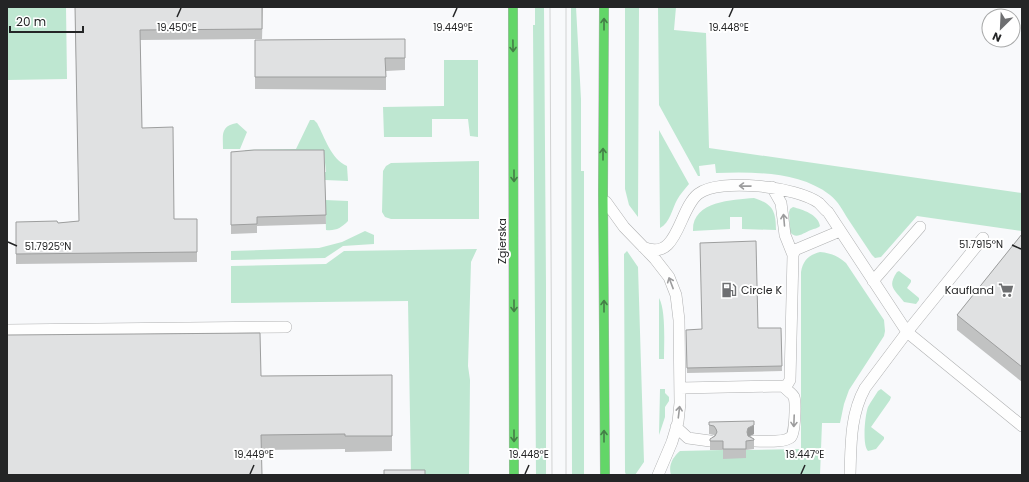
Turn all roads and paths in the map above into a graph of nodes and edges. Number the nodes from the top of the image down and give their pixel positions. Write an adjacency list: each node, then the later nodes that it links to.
1 (513, 7): 20 (main road, Zgierska, one-way to 20)
2 (604, 7): 4 (main road, one-way to 2)
3 (772, 187): 6 (lane); 8 (lane, one-way to 8); 9 (lane, one-way to 3)
4 (603, 193): 8 (lane); 21 (main road, one-way to 4)
5 (920, 227): 10 (lane)
6 (840, 231): 9 (lane); 10 (lane)
7 (983, 238): 13 (lane)
8 (643, 247): 15 (lane, one-way to 8)
9 (792, 255): 14 (lane)
10 (873, 281): 13 (lane)
11 (286, 327): 12 (lane)
12 (7, 330)
13 (907, 332): 16 (lane); 23 (lane)
14 (783, 386): 15 (lane); 19 (lane, one-way to 19)
15 (680, 388): 17 (lane, one-way to 15)
16 (1022, 426)
17 (676, 427): 18 (lane); 22 (lane)
18 (710, 441)
19 (754, 441)
20 (514, 475)
21 (605, 475)
22 (658, 475)
23 (850, 475)

